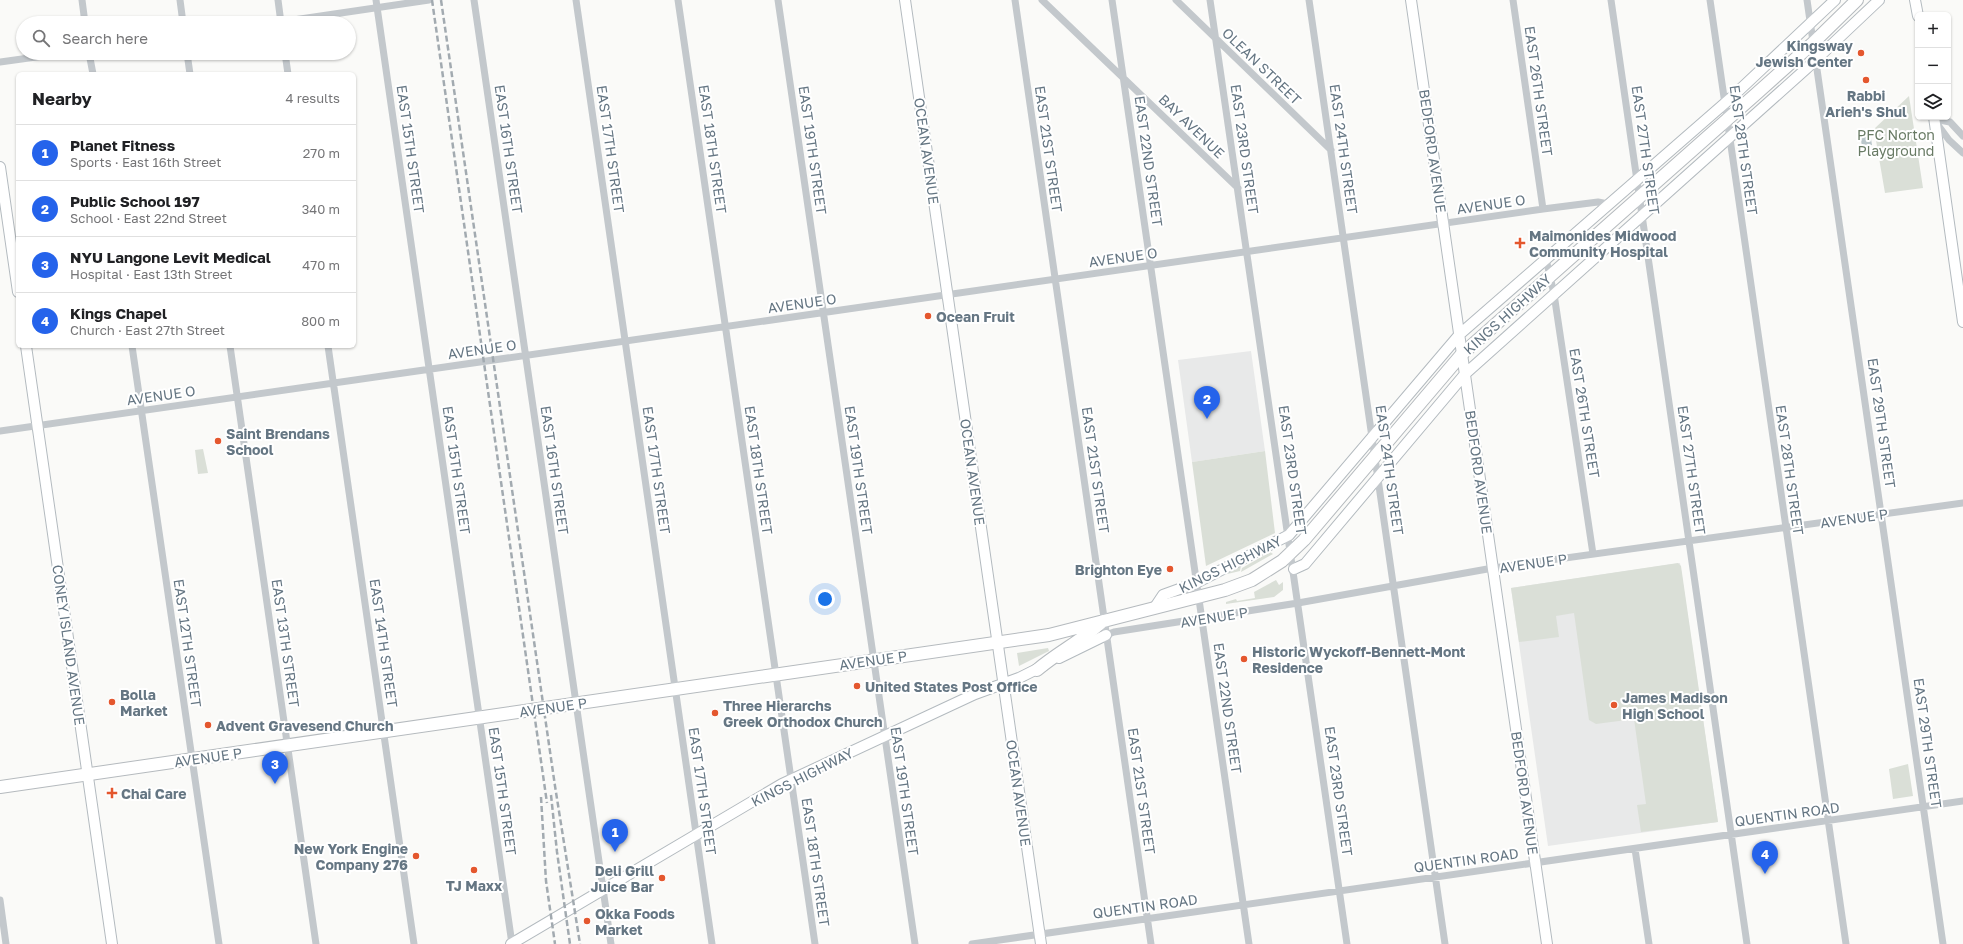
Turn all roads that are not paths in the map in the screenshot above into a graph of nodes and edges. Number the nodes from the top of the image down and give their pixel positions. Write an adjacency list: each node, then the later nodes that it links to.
1 (82, 0): 28 (street)
2 (180, 0): 29 (street)
3 (278, 0): 30 (street)
4 (376, 0): 26 (street, EAST 15TH STREET)
5 (429, 0): 26 (street)
6 (474, 0): 81 (street, EAST 16TH STREET)
7 (576, 0): 75 (street, EAST 17TH STREET)
8 (678, 0): 73 (street, EAST 18TH STREET)
9 (778, 0): 71 (street, EAST 19TH STREET)
10 (905, 0): 70 (main road, OCEAN AVENUE)
11 (1015, 0): 68 (street, EAST 21ST STREET)
12 (1042, 0): 44 (street, BAY AVENUE)
13 (1112, 0): 44 (street, EAST 22ND STREET)
14 (1176, 0): 33 (street, OLEAN STREET)
15 (1210, 0): 33 (street, EAST 23RD STREET)
16 (1309, 0): 52 (street, EAST 24TH STREET)
17 (1411, 0): 61 (main road, BEDFORD AVENUE)
18 (1513, 0): 59 (street, EAST 26TH STREET)
19 (1612, 0): 55 (street, EAST 27TH STREET)
20 (1710, 0): 45 (street, EAST 28TH STREET)
21 (1807, 0): 32 (street, EAST 29TH STREET)
22 (1835, 0): 32 (main road, KINGS HIGHWAY)
23 (1857, 0): 34 (main road, KINGS HIGHWAY)
24 (1879, 0): 39 (main road, KINGS HIGHWAY)
25 (1915, 0): 27 (main road)
26 (377, 8): 31 (street); 82 (street, EAST 15TH STREET)
27 (1917, 12)
28 (84, 16)
29 (182, 16)
30 (278, 16)
31 (324, 16)
32 (1811, 25): 34 (street, EAST 29TH STREET); 45 (main road, KINGS HIGHWAY)
33 (1216, 40): 52 (street, OLEAN STREET); 56 (street, EAST 23RD STREET)
34 (1813, 43): 39 (street, EAST 29TH STREET); 46 (main road, KINGS HIGHWAY)
35 (16, 60): 40 (street)
36 (90, 60): 41 (street)
37 (188, 60): 42 (street)
38 (286, 60): 43 (street)
39 (1816, 60): 51 (main road, KINGS HIGHWAY); 93 (street, EAST 29TH STREET)
40 (0, 62)
41 (93, 72)
42 (190, 72)
43 (288, 72)
44 (1124, 78): 56 (street, BAY AVENUE); 65 (street, EAST 22ND STREET)
45 (1725, 103): 46 (street, EAST 28TH STREET); 55 (main road, KINGS HIGHWAY)
46 (1727, 120): 51 (street, EAST 28TH STREET); 57 (main road, KINGS HIGHWAY)
47 (1934, 120): 72 (main road)
48 (1935, 120): 53 (street)
49 (1942, 120): 50 (street)
50 (1963, 136)
51 (1729, 138): 60 (main road, KINGS HIGHWAY); 94 (street, EAST 28TH STREET)
52 (1331, 150): 62 (street, EAST 24TH STREET)
53 (1963, 153)
54 (0, 167): 67 (main road)
55 (1638, 179): 57 (street, EAST 27TH STREET); 58 (main road, KINGS HIGHWAY)
56 (1238, 188): 63 (street, EAST 23RD STREET)
57 (1639, 196): 60 (street, EAST 27TH STREET); 66 (main road, KINGS HIGHWAY)
58 (1608, 204): 59 (street, AVENUE O); 64 (main road, KINGS HIGHWAY)
59 (1543, 209): 61 (street, AVENUE O)
60 (1642, 216): 69 (main road, KINGS HIGHWAY); 96 (street, EAST 27TH STREET)
61 (1443, 224): 62 (street, AVENUE O); 74 (main road, BEDFORD AVENUE)
62 (1344, 238): 63 (street, AVENUE O); 89 (street, EAST 24TH STREET)
63 (1247, 252): 65 (street, AVENUE O); 95 (street, EAST 23RD STREET)
64 (1546, 259): 66 (street, EAST 26TH STREET); 74 (main road, KINGS HIGHWAY)
65 (1151, 266): 68 (street, AVENUE O); 101 (street, EAST 22ND STREET)
66 (1550, 276): 69 (street, EAST 26TH STREET); 80 (main road, KINGS HIGHWAY)
67 (16, 278)
68 (1055, 280): 70 (street, AVENUE O); 107 (street, EAST 21ST STREET)
69 (1554, 294): 83 (main road, KINGS HIGHWAY); 98 (street, EAST 26TH STREET)
70 (948, 295): 71 (street, AVENUE O); 109 (main road, OCEAN AVENUE)
71 (823, 313): 73 (street, AVENUE O); 110 (street, EAST 19TH STREET)
72 (1963, 322)
73 (725, 327): 75 (street, AVENUE O); 112 (street, EAST 18TH STREET)
74 (1460, 334): 80 (main road, BEDFORD AVENUE); 89 (main road, KINGS HIGHWAY)
75 (626, 342): 81 (street, AVENUE O); 114 (street, EAST 17TH STREET)
76 (26, 348): 87 (main road, CONEY ISLAND AVENUE)
77 (132, 348): 86 (street, EAST 12TH STREET)
78 (230, 348): 85 (street, EAST 13TH STREET)
79 (328, 348): 84 (street, EAST 14TH STREET)
80 (1462, 354): 83 (main road, BEDFORD AVENUE); 90 (main road, KINGS HIGHWAY)
81 (526, 356): 82 (street, AVENUE O); 115 (street, EAST 16TH STREET)
82 (429, 370): 84 (street, AVENUE O); 116 (street, EAST 15TH STREET)
83 (1465, 374): 91 (main road, KINGS HIGHWAY); 99 (main road, BEDFORD AVENUE)
84 (333, 384): 85 (street, AVENUE O); 117 (street, EAST 14TH STREET)
85 (238, 397): 86 (street, AVENUE O); 119 (street, EAST 13TH STREET)
86 (141, 411): 87 (street, AVENUE O); 120 (street, EAST 12TH STREET)
87 (37, 426): 88 (street, AVENUE O); 121 (main road, CONEY ISLAND AVENUE)
88 (0, 431)
89 (1371, 438): 90 (street, EAST 24TH STREET); 95 (main road, KINGS HIGHWAY)
90 (1374, 456): 91 (street, EAST 24TH STREET); 97 (main road, KINGS HIGHWAY)
91 (1378, 478): 100 (main road, KINGS HIGHWAY); 102 (street, EAST 24TH STREET)
92 (1963, 503): 93 (street, AVENUE P)
93 (1882, 514): 94 (street, AVENUE P); 125 (street, EAST 29TH STREET)
94 (1786, 528): 96 (street, AVENUE P); 126 (street, EAST 28TH STREET)
95 (1290, 535): 97 (street, EAST 23RD STREET); 101 (main road, KINGS HIGHWAY)
96 (1689, 541): 98 (street, AVENUE P); 128 (street, EAST 27TH STREET)
97 (1292, 552): 100 (street, EAST 23RD STREET); 103 (main road, KINGS HIGHWAY)
98 (1593, 554): 99 (street, AVENUE P)
99 (1493, 568): 102 (street, AVENUE P); 130 (main road, BEDFORD AVENUE)
100 (1294, 569): 104 (street, EAST 23RD STREET)
101 (1196, 583): 103 (street, EAST 22ND STREET); 105 (main road, KINGS HIGHWAY)
102 (1394, 586): 104 (street, AVENUE P); 131 (street, EAST 24TH STREET)
103 (1198, 597): 105 (main road, KINGS HIGHWAY); 106 (street, EAST 22ND STREET)
104 (1298, 603): 106 (street, AVENUE P); 133 (street, EAST 23RD STREET)
105 (1155, 607): 107 (main road, KINGS HIGHWAY)
106 (1202, 619): 108 (street, AVENUE P); 135 (street, EAST 22ND STREET)
107 (1104, 620): 108 (street, EAST 21ST STREET); 109 (main road, AVENUE P); 111 (main road)
108 (1106, 635): 111 (main road, KINGS HIGHWAY); 136 (street, EAST 21ST STREET)
109 (998, 642): 110 (main road, AVENUE P); 113 (main road, OCEAN AVENUE)
110 (874, 660): 112 (main road, AVENUE P); 118 (street, EAST 19TH STREET)
111 (1037, 670): 113 (main road, KINGS HIGHWAY)
112 (776, 674): 114 (main road, AVENUE P); 122 (street, EAST 18TH STREET)
113 (1004, 683): 118 (main road, KINGS HIGHWAY); 137 (main road, OCEAN AVENUE)
114 (676, 689): 115 (main road, AVENUE P); 127 (street, EAST 17TH STREET)
115 (576, 703): 116 (main road, AVENUE P); 132 (street, EAST 16TH STREET)
116 (480, 718): 117 (main road, AVENUE P); 143 (street, EAST 15TH STREET)
117 (384, 732): 119 (main road, AVENUE P); 142 (street, EAST 14TH STREET)
118 (884, 735): 122 (main road, KINGS HIGHWAY); 147 (street, EAST 19TH STREET)
119 (288, 746): 120 (main road, AVENUE P); 141 (street, EAST 13TH STREET)
120 (192, 760): 121 (main road, AVENUE P); 140 (street, EAST 12TH STREET)
121 (87, 774): 123 (main road, AVENUE P); 139 (main road, CONEY ISLAND AVENUE)
122 (790, 780): 127 (main road, KINGS HIGHWAY); 146 (street, EAST 18TH STREET)
123 (0, 787)
124 (1963, 802): 125 (street, QUENTIN ROAD)
125 (1924, 807): 126 (street, QUENTIN ROAD); 157 (street, EAST 29TH STREET)
126 (1828, 821): 128 (street, QUENTIN ROAD); 156 (street, EAST 28TH STREET)
127 (697, 835): 132 (main road, KINGS HIGHWAY); 145 (street, EAST 17TH STREET)
128 (1732, 835): 129 (street, QUENTIN ROAD); 155 (street, EAST 27TH STREET)
129 (1635, 848): 130 (street, QUENTIN ROAD); 154 (street)
130 (1536, 863): 131 (street, QUENTIN ROAD); 153 (main road, BEDFORD AVENUE)
131 (1436, 877): 133 (street, QUENTIN ROAD); 152 (street, EAST 24TH STREET)
132 (603, 891): 143 (main road, KINGS HIGHWAY); 144 (street, EAST 16TH STREET)
133 (1340, 891): 135 (street, QUENTIN ROAD); 151 (street, EAST 23RD STREET)
134 (0, 900): 138 (street)
135 (1244, 905): 136 (street, QUENTIN ROAD); 150 (street, EAST 22ND STREET)
136 (1147, 919): 137 (street, QUENTIN ROAD); 149 (street, EAST 21ST STREET)
137 (1041, 939): 148 (street, QUENTIN ROAD)
138 (6, 944)
139 (112, 944)
140 (219, 944)
141 (316, 944)
142 (414, 944)
143 (512, 944)
144 (611, 944)
145 (712, 944)
146 (814, 944)
147 (915, 944)
148 (972, 944)
149 (1151, 944)
150 (1249, 944)
151 (1348, 944)
152 (1445, 944)
153 (1547, 944)
154 (1649, 944)
155 (1747, 944)
156 (1846, 944)
157 (1943, 944)

